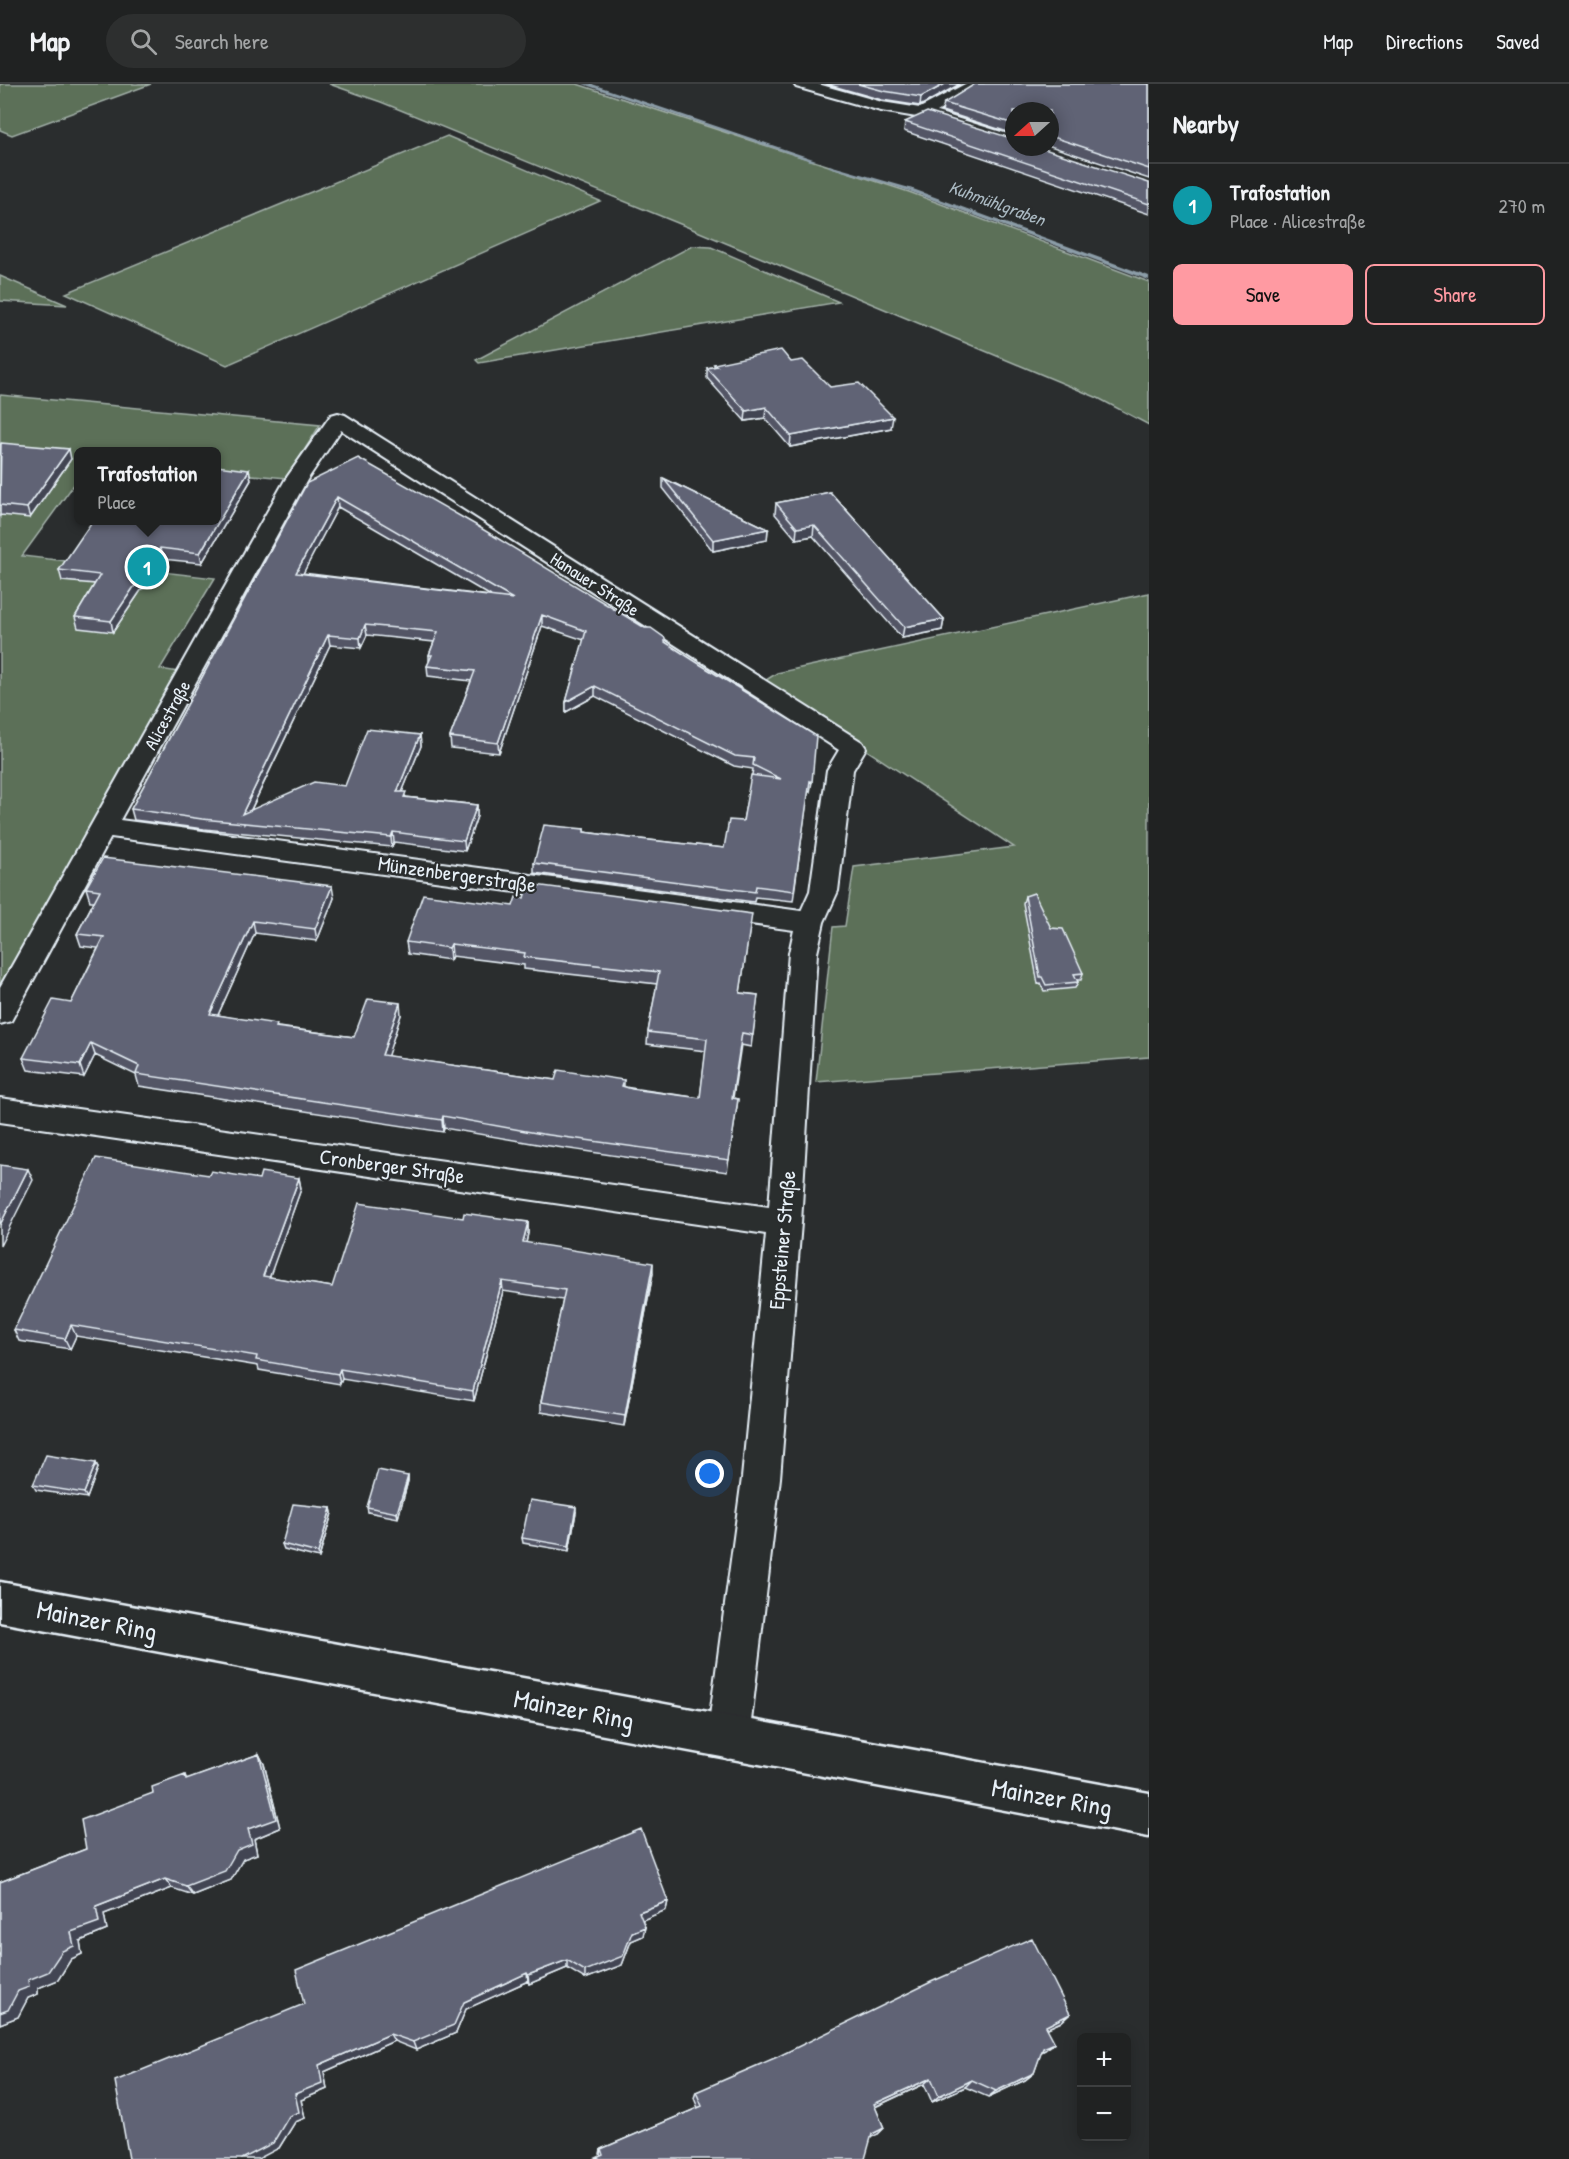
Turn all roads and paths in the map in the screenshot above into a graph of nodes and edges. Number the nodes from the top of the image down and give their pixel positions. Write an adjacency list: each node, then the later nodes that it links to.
1 (801, 84): 3 (street)
2 (976, 84): 3 (street)
3 (922, 113): 4 (street)
4 (1005, 138)
5 (338, 419): 6 (street, Hanauer Straße); 7 (street, Alicestraße)
6 (853, 748): 8 (street, Eppsteiner Straße)
7 (105, 827): 8 (street, Münzenbergerstraße); 9 (street, Alicestraße)
8 (810, 922): 11 (street, Eppsteiner Straße)
9 (0, 1012)
10 (0, 1110): 11 (street, Cronberger Straße)
11 (784, 1224): 13 (street, Eppsteiner Straße)
12 (0, 1602): 13 (street, Mainzer Ring)
13 (728, 1738): 14 (street, Mainzer Ring)
14 (1149, 1815)

